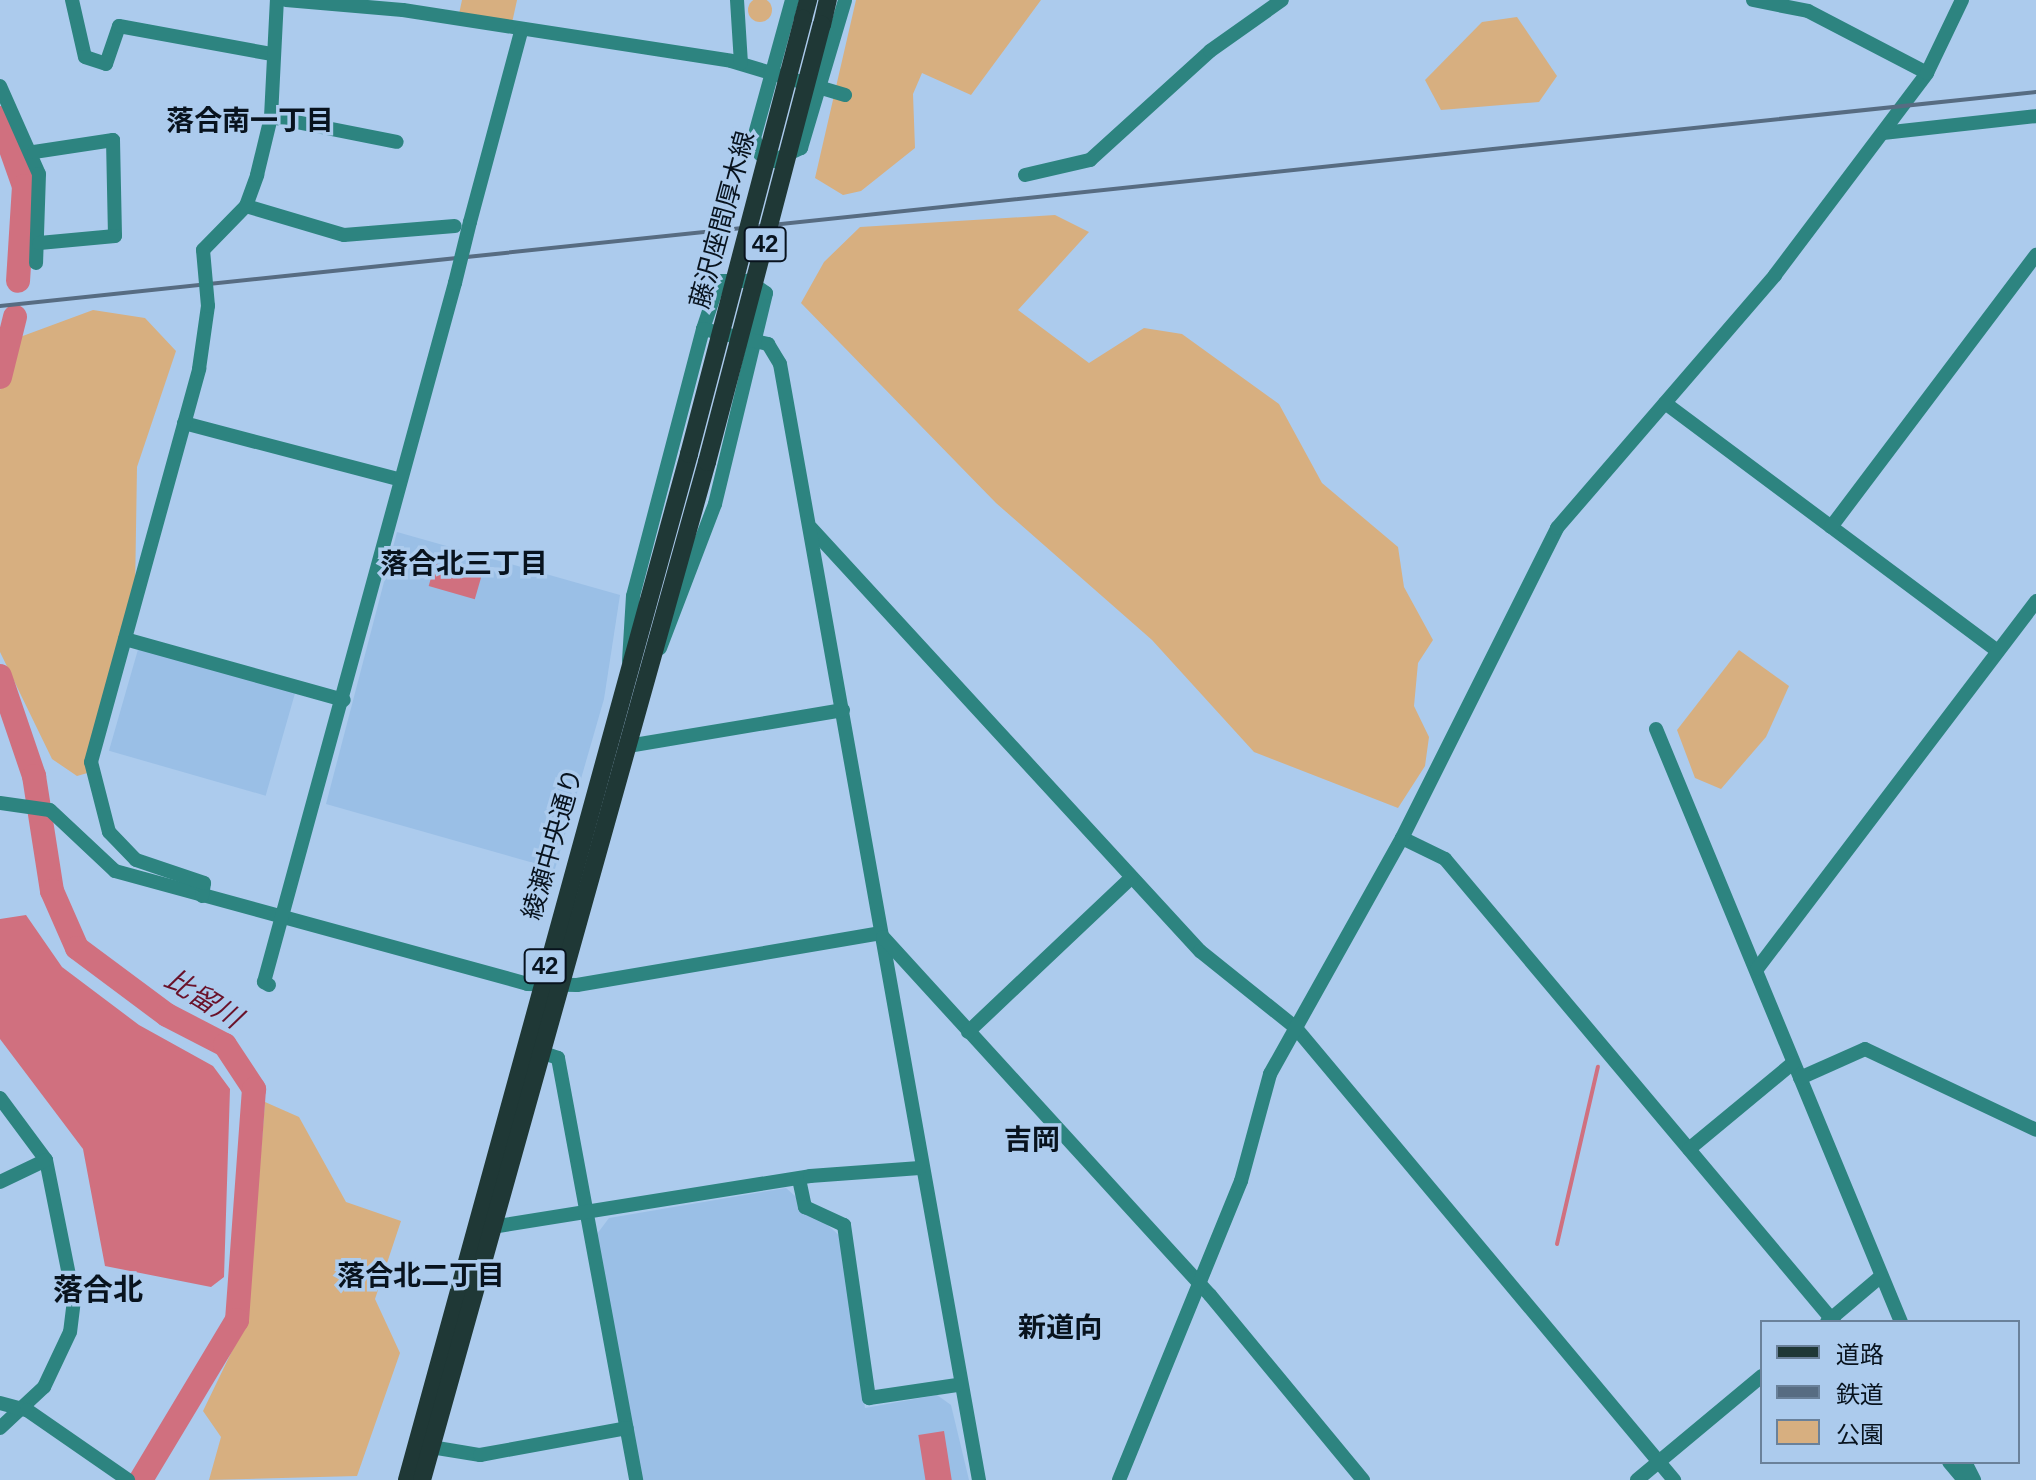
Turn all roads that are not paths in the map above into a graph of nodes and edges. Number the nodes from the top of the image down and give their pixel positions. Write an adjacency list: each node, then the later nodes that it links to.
1 (72, 0): 15 (street)
2 (277, 0): 15 (street)
3 (286, 0): 12 (street)
4 (737, 0): 16 (street)
5 (792, 0): 17 (street)
6 (808, 0): 37 (main road, 藤沢座間厚木線 / 42, bridge)
7 (828, 0): 38 (main road, 藤沢座間厚木線 / 42, bridge)
8 (845, 0): 19 (street)
9 (1282, 0): 27 (street)
10 (1753, 0): 18 (street)
11 (1962, 0): 18 (street)
12 (309, 2): 13 (street)
13 (432, 7): 14 (street)
14 (521, 31): 16 (street); 29 (street)
15 (272, 54): 23 (street)
16 (741, 63): 17 (street)
17 (771, 70): 19 (street); 19 (street)
18 (1927, 73): 24 (street)
19 (824, 85): 21 (street)
20 (0, 86): 26 (street)
21 (845, 95)
22 (2036, 116): 24 (street)
23 (271, 117): 25 (street); 28 (street)
24 (1883, 133): 35 (street)
25 (397, 142)
26 (34, 152): 30 (street); 30 (street)
27 (1025, 175)
28 (246, 206): 29 (street); 36 (street, bridge)
29 (463, 224): 39 (street, bridge)
30 (39, 243): 32 (street)
31 (2036, 255): 40 (street)
32 (36, 263)
33 (703, 329): 34 (street); 34 (street); 45 (street)
34 (758, 341): 41 (street); 46 (street)
35 (1665, 403): 40 (street); 52 (street)
36 (184, 423): 39 (street); 43 (street)
37 (689, 454): 45 (main road, 綾瀬中央通り / 42)
38 (707, 462): 46 (main road, 綾瀬中央通り / 42)
39 (401, 480): 47 (street)
40 (1831, 527): 44 (street)
41 (811, 528): 48 (street); 53 (street)
42 (2036, 601): 44 (street)
43 (125, 639): 47 (street); 54 (street)
44 (1998, 651): 57 (street)
45 (630, 664): 59 (main road, 綾瀬中央通り / 42)
46 (649, 666): 50 (main road, 綾瀬中央通り / 42)
47 (344, 700): 55 (street)
48 (843, 710): 50 (street); 56 (street)
49 (1656, 729): 57 (street)
50 (628, 746): 59 (main road, 綾瀬中央通り / 42)
51 (0, 803): 54 (street)
52 (1402, 838): 60 (street); 67 (street)
53 (1131, 878): 60 (street); 61 (street)
54 (202, 896): 55 (street)
55 (283, 917): 58 (street); 59 (street)
56 (880, 933): 59 (street); 61 (street); 69 (street)
57 (1757, 969): 63 (street)
58 (269, 985)
59 (549, 986): 62 (main road, 綾瀬中央通り / 42); 89 (main road, 綾瀬中央通り / 42)
60 (1295, 1027): 75 (street); 86 (street)
61 (968, 1032): 75 (street)
62 (540, 1052): 72 (street); 73 (main road, 綾瀬中央通り / 42)
63 (1793, 1063): 64 (street); 67 (street)
64 (1800, 1078): 66 (street); 74 (street)
65 (0, 1098): 68 (street)
66 (2036, 1130)
67 (1689, 1149): 76 (street)
68 (46, 1160): 71 (street); 82 (street)
69 (920, 1168): 70 (street); 80 (street)
70 (799, 1179): 72 (street); 80 (street)
71 (0, 1182)
72 (585, 1214): 73 (street); 84 (street)
73 (492, 1227): 85 (main road, 綾瀬中央通り / 42)
74 (1880, 1277): 77 (street); 78 (street)
75 (1201, 1287): 93 (street); 94 (street)
76 (1830, 1320)
77 (1832, 1320)
78 (1900, 1320)
79 (1760, 1378): 86 (street)
80 (957, 1385): 92 (street)
81 (0, 1403): 82 (street)
82 (27, 1410): 83 (street); 88 (street)
83 (0, 1428)
84 (627, 1428): 85 (street); 91 (street)
85 (431, 1447): 90 (main road, 綾瀬中央通り / 42)
86 (1659, 1461): 95 (street); 96 (street)
87 (1951, 1464): 97 (street)
88 (128, 1480)
89 (407, 1480)
90 (422, 1480)
91 (636, 1480)
92 (979, 1480)
93 (1119, 1480)
94 (1363, 1480)
95 (1637, 1480)
96 (1674, 1480)
97 (1964, 1480)

